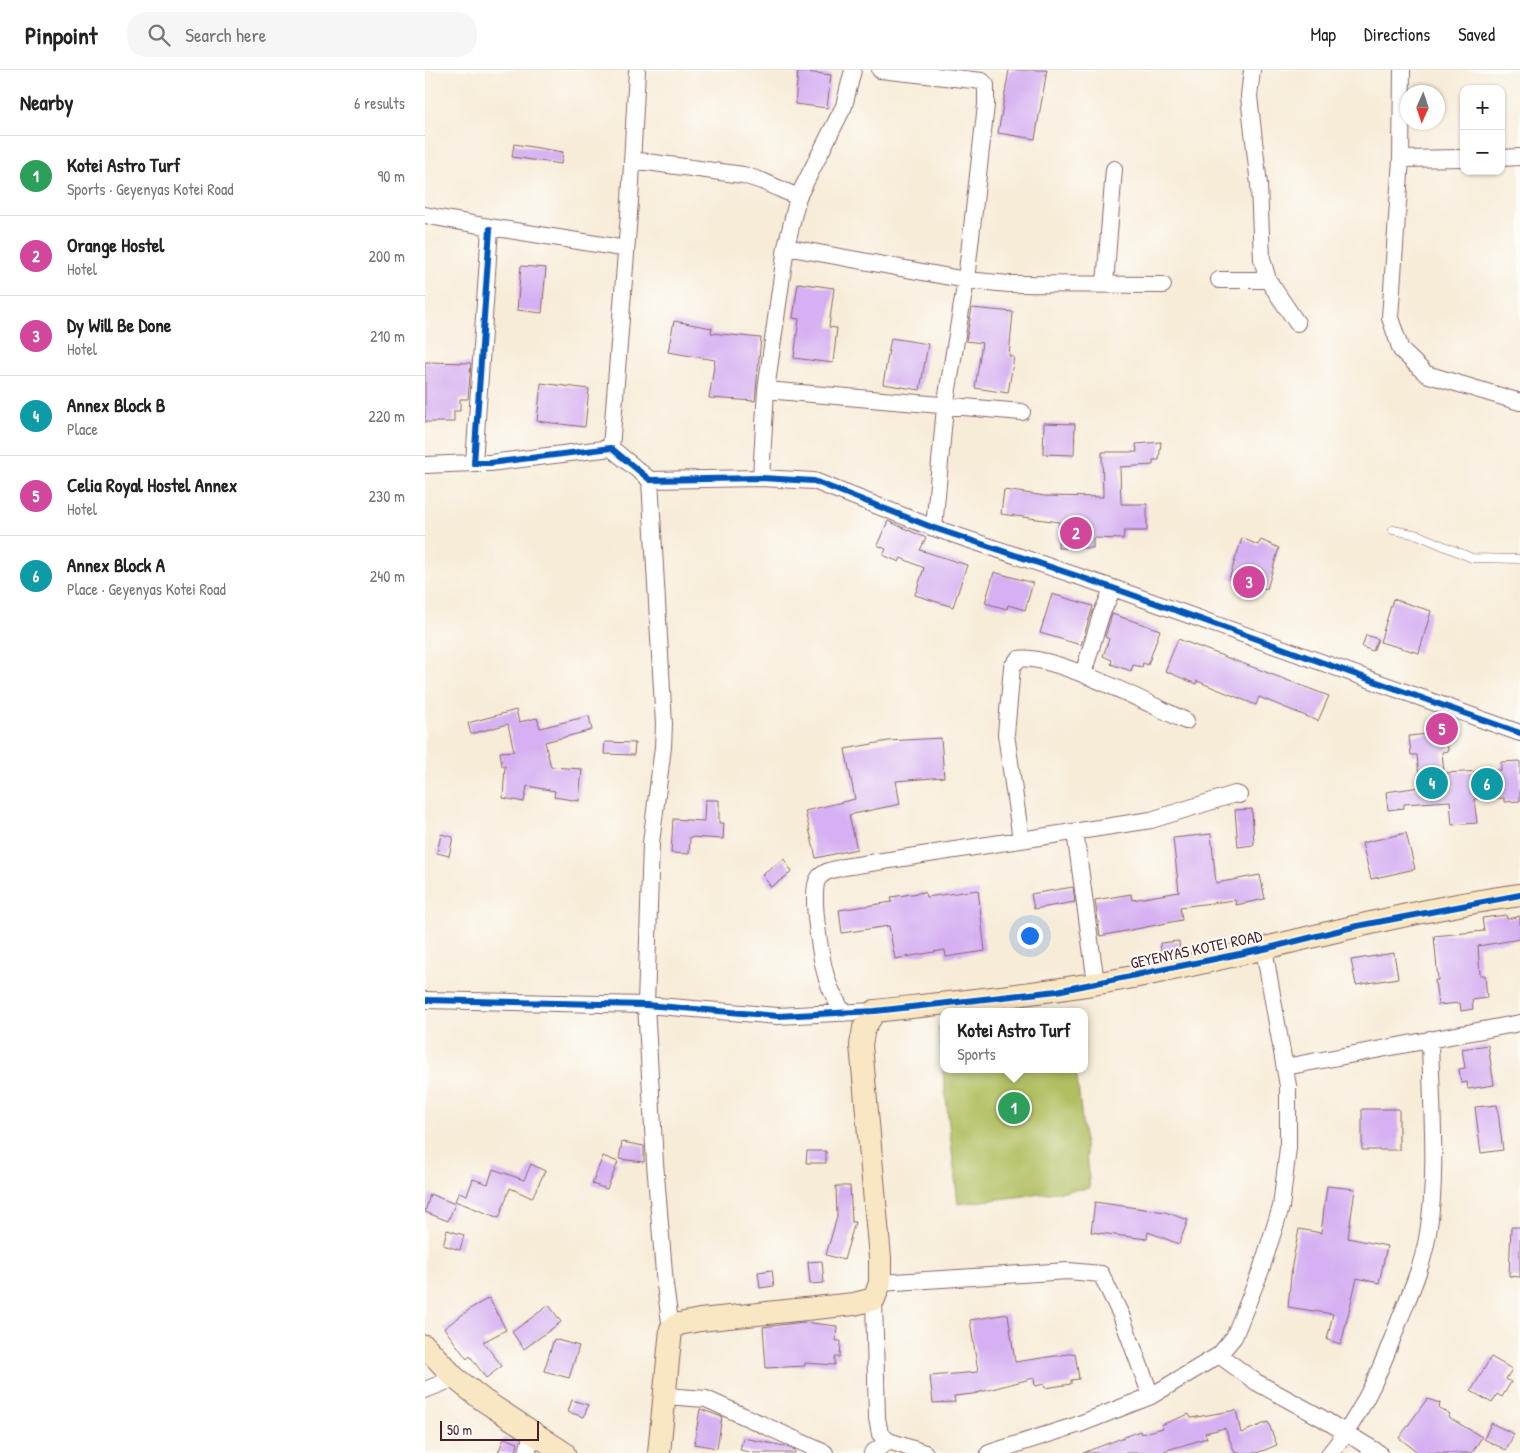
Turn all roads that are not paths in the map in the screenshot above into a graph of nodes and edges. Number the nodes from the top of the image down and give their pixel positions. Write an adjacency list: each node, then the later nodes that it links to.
1 (637, 70): 10 (street)
2 (853, 70): 12 (street)
3 (880, 70): 17 (street)
4 (1253, 70): 19 (street)
5 (1402, 70): 9 (street)
6 (1520, 157): 8 (street)
7 (1460, 158): 9 (street)
8 (1505, 158)
9 (1401, 159): 24 (street)
10 (632, 160): 12 (street); 16 (street)
11 (1114, 169): 20 (street)
12 (798, 197): 15 (street)
13 (425, 215): 14 (street)
14 (491, 228): 16 (street); 28 (street)
15 (786, 247): 17 (street); 23 (street)
16 (626, 249): 27 (street)
17 (965, 280): 20 (street); 25 (street)
18 (1219, 280): 19 (street)
19 (1268, 280): 22 (street)
20 (1105, 284): 21 (street)
21 (1163, 285)
22 (1297, 323)
23 (766, 390): 25 (street); 30 (street)
24 (1520, 402)
25 (945, 407): 26 (street); 32 (street)
26 (1022, 412)
27 (611, 448): 28 (street); 31 (street)
28 (474, 463): 29 (street)
29 (425, 465)
30 (761, 478): 31 (street); 32 (street)
31 (650, 480): 46 (street)
32 (934, 528): 35 (street)
33 (1393, 530): 34 (lane)
34 (1520, 559)
35 (1113, 588): 36 (street); 38 (street)
36 (1083, 674): 37 (street); 41 (street)
37 (1186, 720)
38 (1520, 733)
39 (1239, 795): 40 (street)
40 (1075, 832): 41 (street); 44 (street)
41 (1021, 840): 48 (street)
42 (1520, 896): 43 (street, GEYENYAS KOTEI ROAD)
43 (1264, 949): 44 (street, GEYENYAS KOTEI ROAD); 51 (street)
44 (1096, 983): 47 (street, GEYENYAS KOTEI ROAD)
45 (425, 1000): 46 (street)
46 (646, 1005): 48 (street); 53 (street)
47 (875, 1011): 48 (street); 52 (street)
48 (843, 1013)
49 (1520, 1023): 50 (street)
50 (1430, 1039): 51 (street); 60 (street)
51 (1285, 1067): 55 (street)
52 (877, 1291): 53 (street); 59 (street); 61 (street)
53 (671, 1329): 58 (street)
54 (425, 1346): 56 (street)
55 (1219, 1354): 59 (street); 60 (street)
56 (455, 1378): 57 (street); 62 (street)
57 (425, 1390)
58 (665, 1396): 64 (street); 65 (street)
59 (1151, 1396): 68 (street)
60 (1346, 1434): 69 (street); 70 (street)
61 (889, 1441): 66 (street); 67 (street)
62 (529, 1443): 63 (street)
63 (563, 1453)
64 (659, 1453)
65 (825, 1453)
66 (872, 1453)
67 (925, 1453)
68 (989, 1453)
69 (1330, 1453)
70 (1379, 1453)

